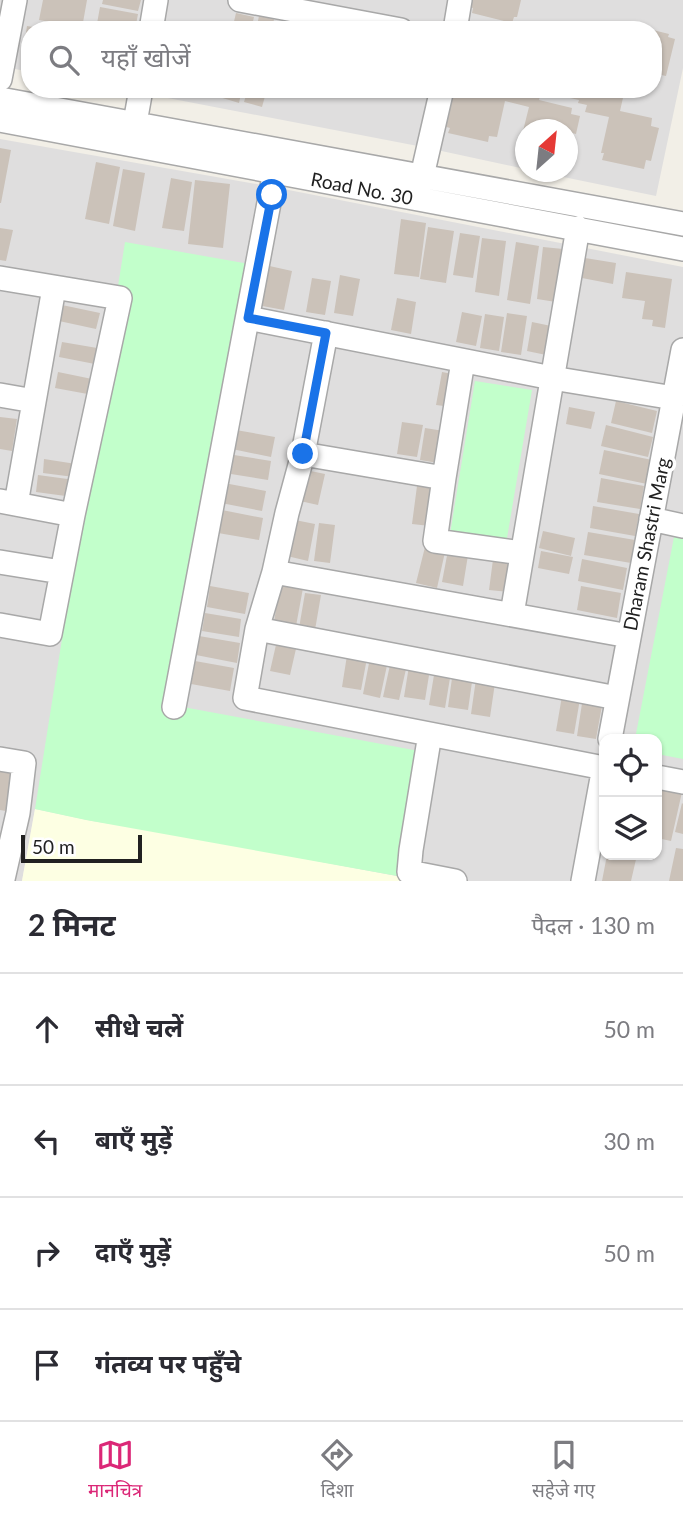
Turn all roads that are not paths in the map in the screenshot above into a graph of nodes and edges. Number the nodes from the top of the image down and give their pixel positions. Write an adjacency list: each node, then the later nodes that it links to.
1 (15, 0): 8 (street)
2 (156, 0): 5 (street)
3 (240, 0): 6 (street)
4 (460, 0): 7 (street)
5 (152, 21)
6 (353, 21)
7 (456, 21)
8 (0, 79)
9 (139, 98): 13 (street)
10 (440, 98): 15 (street)
11 (0, 99): 13 (street, Road No. 30)
12 (0, 120): 14 (street, Road No. 30)
13 (135, 123): 15 (street, Road No. 30)
14 (275, 171): 17 (street, Road No. 30); 21 (street)
15 (422, 176): 16 (street, Road No. 30)
16 (683, 224)
17 (578, 228): 18 (street, Road No. 30); 25 (street)
18 (683, 249)
19 (0, 278): 20 (street)
20 (54, 288): 27 (street); 33 (street)
21 (248, 318): 22 (street); 45 (street)
22 (326, 333): 24 (street); 29 (street)
23 (683, 350): 28 (street, Dharam Shastri Marg)
24 (463, 361): 25 (street); 31 (street)
25 (552, 378): 28 (street); 36 (street)
26 (0, 396): 27 (street)
27 (34, 401): 32 (street)
28 (676, 404): 30 (street, Dharam Shastri Marg)
29 (303, 454): 31 (street); 39 (street)
30 (673, 463): 34 (street, Dharam Shastri Marg)
31 (444, 478): 36 (street)
32 (8, 503): 33 (street)
33 (73, 515): 38 (street)
34 (651, 519): 35 (street); 43 (street, Dharam Shastri Marg)
35 (683, 526)
36 (522, 553): 40 (street)
37 (0, 562): 38 (street)
38 (61, 572): 41 (street)
39 (274, 572): 40 (street); 42 (street)
40 (512, 614): 43 (street)
41 (0, 625)
42 (257, 629): 44 (street); 46 (street)
43 (629, 636): 44 (street, Dharam Shastri Marg)
44 (617, 698): 47 (street, Dharam Shastri Marg)
45 (174, 707)
46 (430, 734): 49 (street); 54 (street)
47 (611, 734)
48 (0, 759): 53 (street)
49 (599, 767)
50 (662, 778): 51 (street)
51 (683, 782)
52 (599, 795): 55 (street)
53 (0, 879)
54 (455, 881)
55 (583, 881)

